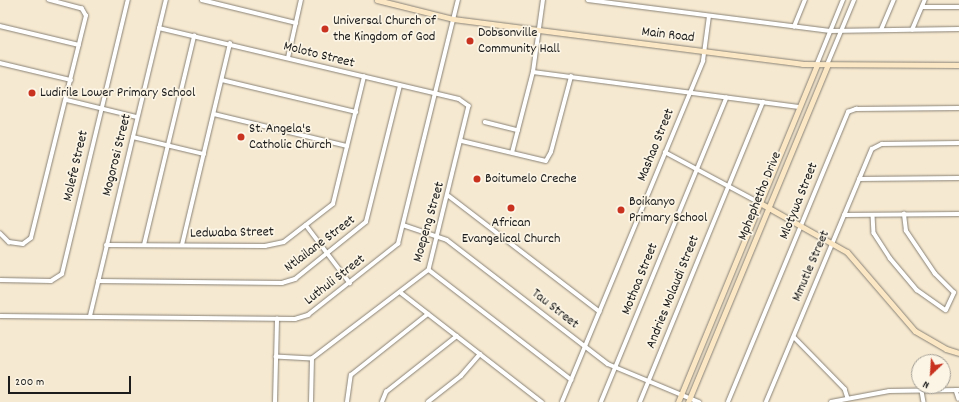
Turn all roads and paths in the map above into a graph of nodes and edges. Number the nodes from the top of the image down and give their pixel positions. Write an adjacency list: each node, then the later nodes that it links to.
1 (49, 0): 32 (street)
2 (128, 0): 51 (street, Molefe Street)
3 (166, 0): 23 (street, Mogorosi Street)
4 (202, 0): 20 (street)
5 (301, 0): 20 (street)
6 (377, 0): 19 (street, Main Road)
7 (458, 0): 19 (street, Luthuli Street)
8 (543, 0): 25 (street)
9 (588, 0): 15 (street)
10 (805, 0): 22 (street)
11 (843, 0): 29 (street, Mphephetho Drive)
12 (854, 0): 28 (street, Mphephetho Drive)
13 (894, 0): 26 (street)
14 (925, 0): 17 (street)
15 (615, 2): 18 (street)
16 (959, 6): 17 (street)
17 (922, 7): 27 (street)
18 (709, 16): 22 (street); 33 (street, Mashao Street)
19 (453, 19): 25 (street, Main Road); 46 (street, Luthuli Street)
20 (296, 23): 34 (street)
21 (0, 26): 32 (street)
22 (794, 27): 29 (street)
23 (159, 28): 30 (street, Moloto Street); 56 (street, Mogorosi Street)
24 (959, 29): 27 (street)
25 (539, 30): 33 (street, Main Road); 39 (street)
26 (882, 30): 27 (street); 28 (street)
27 (912, 30)
28 (842, 31): 29 (street); 38 (street, Mphephetho Drive)
29 (830, 32): 36 (street, Mphephetho Drive)
30 (194, 36): 31 (street, Moloto Street); 62 (street)
31 (230, 44): 34 (street, Moloto Street); 43 (street)
32 (79, 45): 42 (street)
33 (704, 51): 36 (street, Main Road); 45 (street, Mashao Street)
34 (288, 58): 40 (street, Moloto Street)
35 (0, 62): 42 (street)
36 (817, 65): 38 (street, Main Road); 50 (street, Mphephetho Drive)
37 (959, 65): 38 (street, Main Road)
38 (827, 66): 73 (street, Mphephetho Drive)
39 (533, 72): 41 (street); 58 (street)
40 (364, 77): 44 (street, Moloto Street); 54 (street, Ledwaba Street)
41 (571, 77): 45 (street); 66 (street)
42 (71, 80): 48 (street)
43 (222, 80): 54 (street); 55 (street)
44 (400, 86): 46 (street, Moloto Street); 87 (street, Ntlailane Street)
45 (689, 92): 47 (street); 64 (street, Mashao Street)
46 (435, 94): 53 (street, Moloto Street); 78 (street, Luthuli Street)
47 (726, 98): 49 (street); 67 (street, Mothoa Street)
48 (67, 100): 51 (street); 81 (street)
49 (763, 102): 50 (street); 70 (street, Andries Molaudi Street)
50 (799, 107): 72 (street, Mphephetho Drive)
51 (100, 108): 56 (street); 89 (street, Molefe Street)
52 (959, 108): 80 (street, Mlotywa Street)
53 (469, 109): 60 (street, Moepeng Street)
54 (356, 112): 63 (street, Ledwaba Street)
55 (214, 114): 63 (street); 65 (street)
56 (137, 117): 59 (street, Mogorosi Street)
57 (485, 122): 58 (street)
58 (518, 130): 66 (street)
59 (132, 137): 62 (street); 84 (street, Mogorosi Street)
60 (462, 142): 66 (street); 71 (street, Moepeng Street)
61 (959, 143): 69 (street, Mmutle Street)
62 (168, 146): 65 (street); 85 (street)
63 (347, 146): 79 (street, Ledwaba Street)
64 (666, 152): 67 (street); 93 (street, Mashao Street)
65 (204, 154): 86 (street)
66 (512, 154)
67 (697, 169): 70 (street); 105 (street, Mothoa Street)
68 (959, 178): 69 (street)
69 (859, 179): 76 (street, Mmutle Street)
70 (729, 186): 72 (street); 107 (street, Andries Molaudi Street)
71 (449, 196): 82 (street, Moepeng Street); 93 (street)
72 (760, 203): 73 (street); 110 (street, Mphephetho Drive)
73 (769, 207): 80 (street); 113 (street, Mphephetho Drive)
74 (904, 214): 75 (street); 77 (street); 77 (street)
75 (959, 214)
76 (844, 215): 77 (street); 83 (street, Mmutle Street)
77 (873, 215)
78 (403, 225): 82 (street, Tau Street); 91 (street, Luthuli Street)
79 (306, 226): 86 (street, Ledwaba Street); 87 (street)
80 (801, 226): 83 (street); 125 (street, Mlotywa Street)
81 (0, 233)
82 (439, 235): 88 (street, Moepeng Street); 100 (street, Tau Street)
83 (832, 243): 99 (street, Mmutle Street); 101 (street)
84 (106, 245): 85 (street, Ledwaba Street); 90 (street, Mogorosi Street)
85 (144, 245): 86 (street, Ledwaba Street)
86 (182, 245)
87 (328, 254): 90 (street, Ntlailane Street); 91 (street)
88 (429, 270): 92 (street, Moepeng Street); 106 (street)
89 (0, 280)
90 (98, 281): 96 (street, Mogorosi Street)
91 (350, 283): 97 (street, Luthuli Street)
92 (400, 292): 94 (street); 104 (street, Moepeng Street)
93 (600, 312): 100 (street, Mashao Street)
94 (428, 314): 98 (street); 116 (street)
95 (0, 316): 96 (street, Luthuli Street)
96 (90, 316): 97 (street, Luthuli Street)
97 (277, 319): 103 (street)
98 (457, 336): 102 (street); 117 (street)
99 (794, 338): 111 (street); 126 (street, Mmutle Street)
100 (586, 347): 105 (street, Tau Street); 106 (street, Mashao Street)
101 (959, 353)
102 (480, 354): 118 (street); 119 (street)
103 (276, 357): 104 (street); 114 (street)
104 (312, 359): 115 (street)
105 (616, 368): 107 (street, Tau Street); 121 (street, Mothoa Street)
106 (572, 380): 120 (street, Mashao Street)
107 (648, 381): 110 (street, Tau Street); 122 (street, Andries Molaudi Street)
108 (958, 390): 112 (street)
109 (911, 391): 111 (street)
110 (681, 395): 113 (street, Tau Street); 123 (street, Mphephetho Drive)
111 (848, 398): 127 (street)
112 (959, 399)
113 (689, 400): 124 (street, Tau Street)
114 (275, 402)
115 (312, 402)
116 (347, 402)
117 (382, 402)
118 (428, 402)
119 (542, 402)
120 (562, 402)
121 (602, 402)
122 (640, 402)
123 (678, 402)
124 (699, 402)
125 (728, 402)
126 (767, 402)
127 (830, 402)

